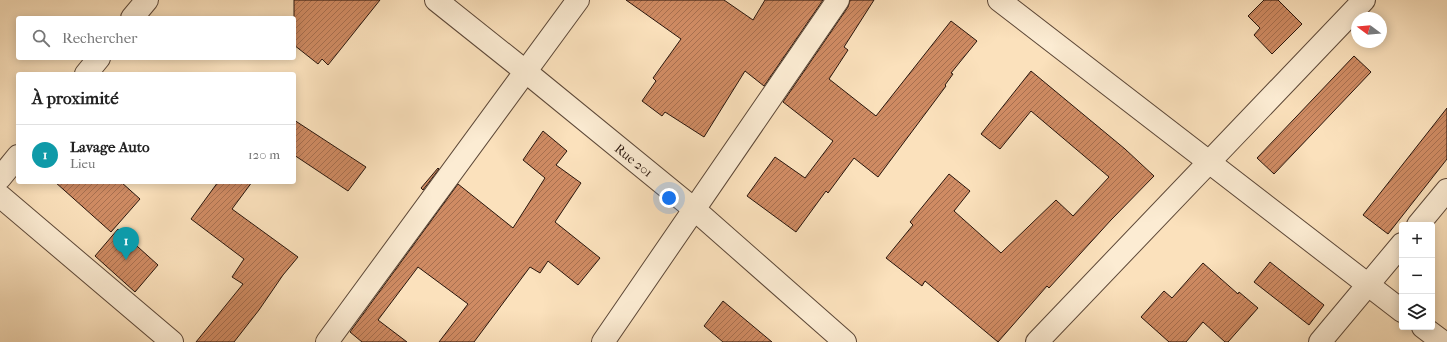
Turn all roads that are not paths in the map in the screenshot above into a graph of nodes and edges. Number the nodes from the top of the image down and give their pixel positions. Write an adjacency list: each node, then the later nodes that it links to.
1 (147, 0): 7 (street)
2 (436, 0): 9 (street, Rue 201)
3 (578, 0): 9 (street)
4 (838, 0): 16 (street)
5 (999, 0): 12 (street)
6 (1364, 0): 12 (street)
7 (134, 16)
8 (97, 60): 10 (street)
9 (526, 71): 16 (street, Rue 201); 23 (street)
10 (88, 72)
11 (16, 158): 13 (street)
12 (1210, 162): 19 (street); 26 (street)
13 (0, 178)
14 (1447, 190): 17 (street)
15 (0, 196): 22 (street)
16 (694, 209): 24 (street); 25 (street, Rue 201)
17 (1420, 222)
18 (1399, 248): 19 (street)
19 (1368, 284): 20 (street); 27 (street)
20 (1399, 309)
21 (1427, 330): 28 (street)
22 (172, 342)
23 (327, 342)
24 (603, 342)
25 (844, 342)
26 (1037, 342)
27 (1320, 342)
28 (1443, 342)

